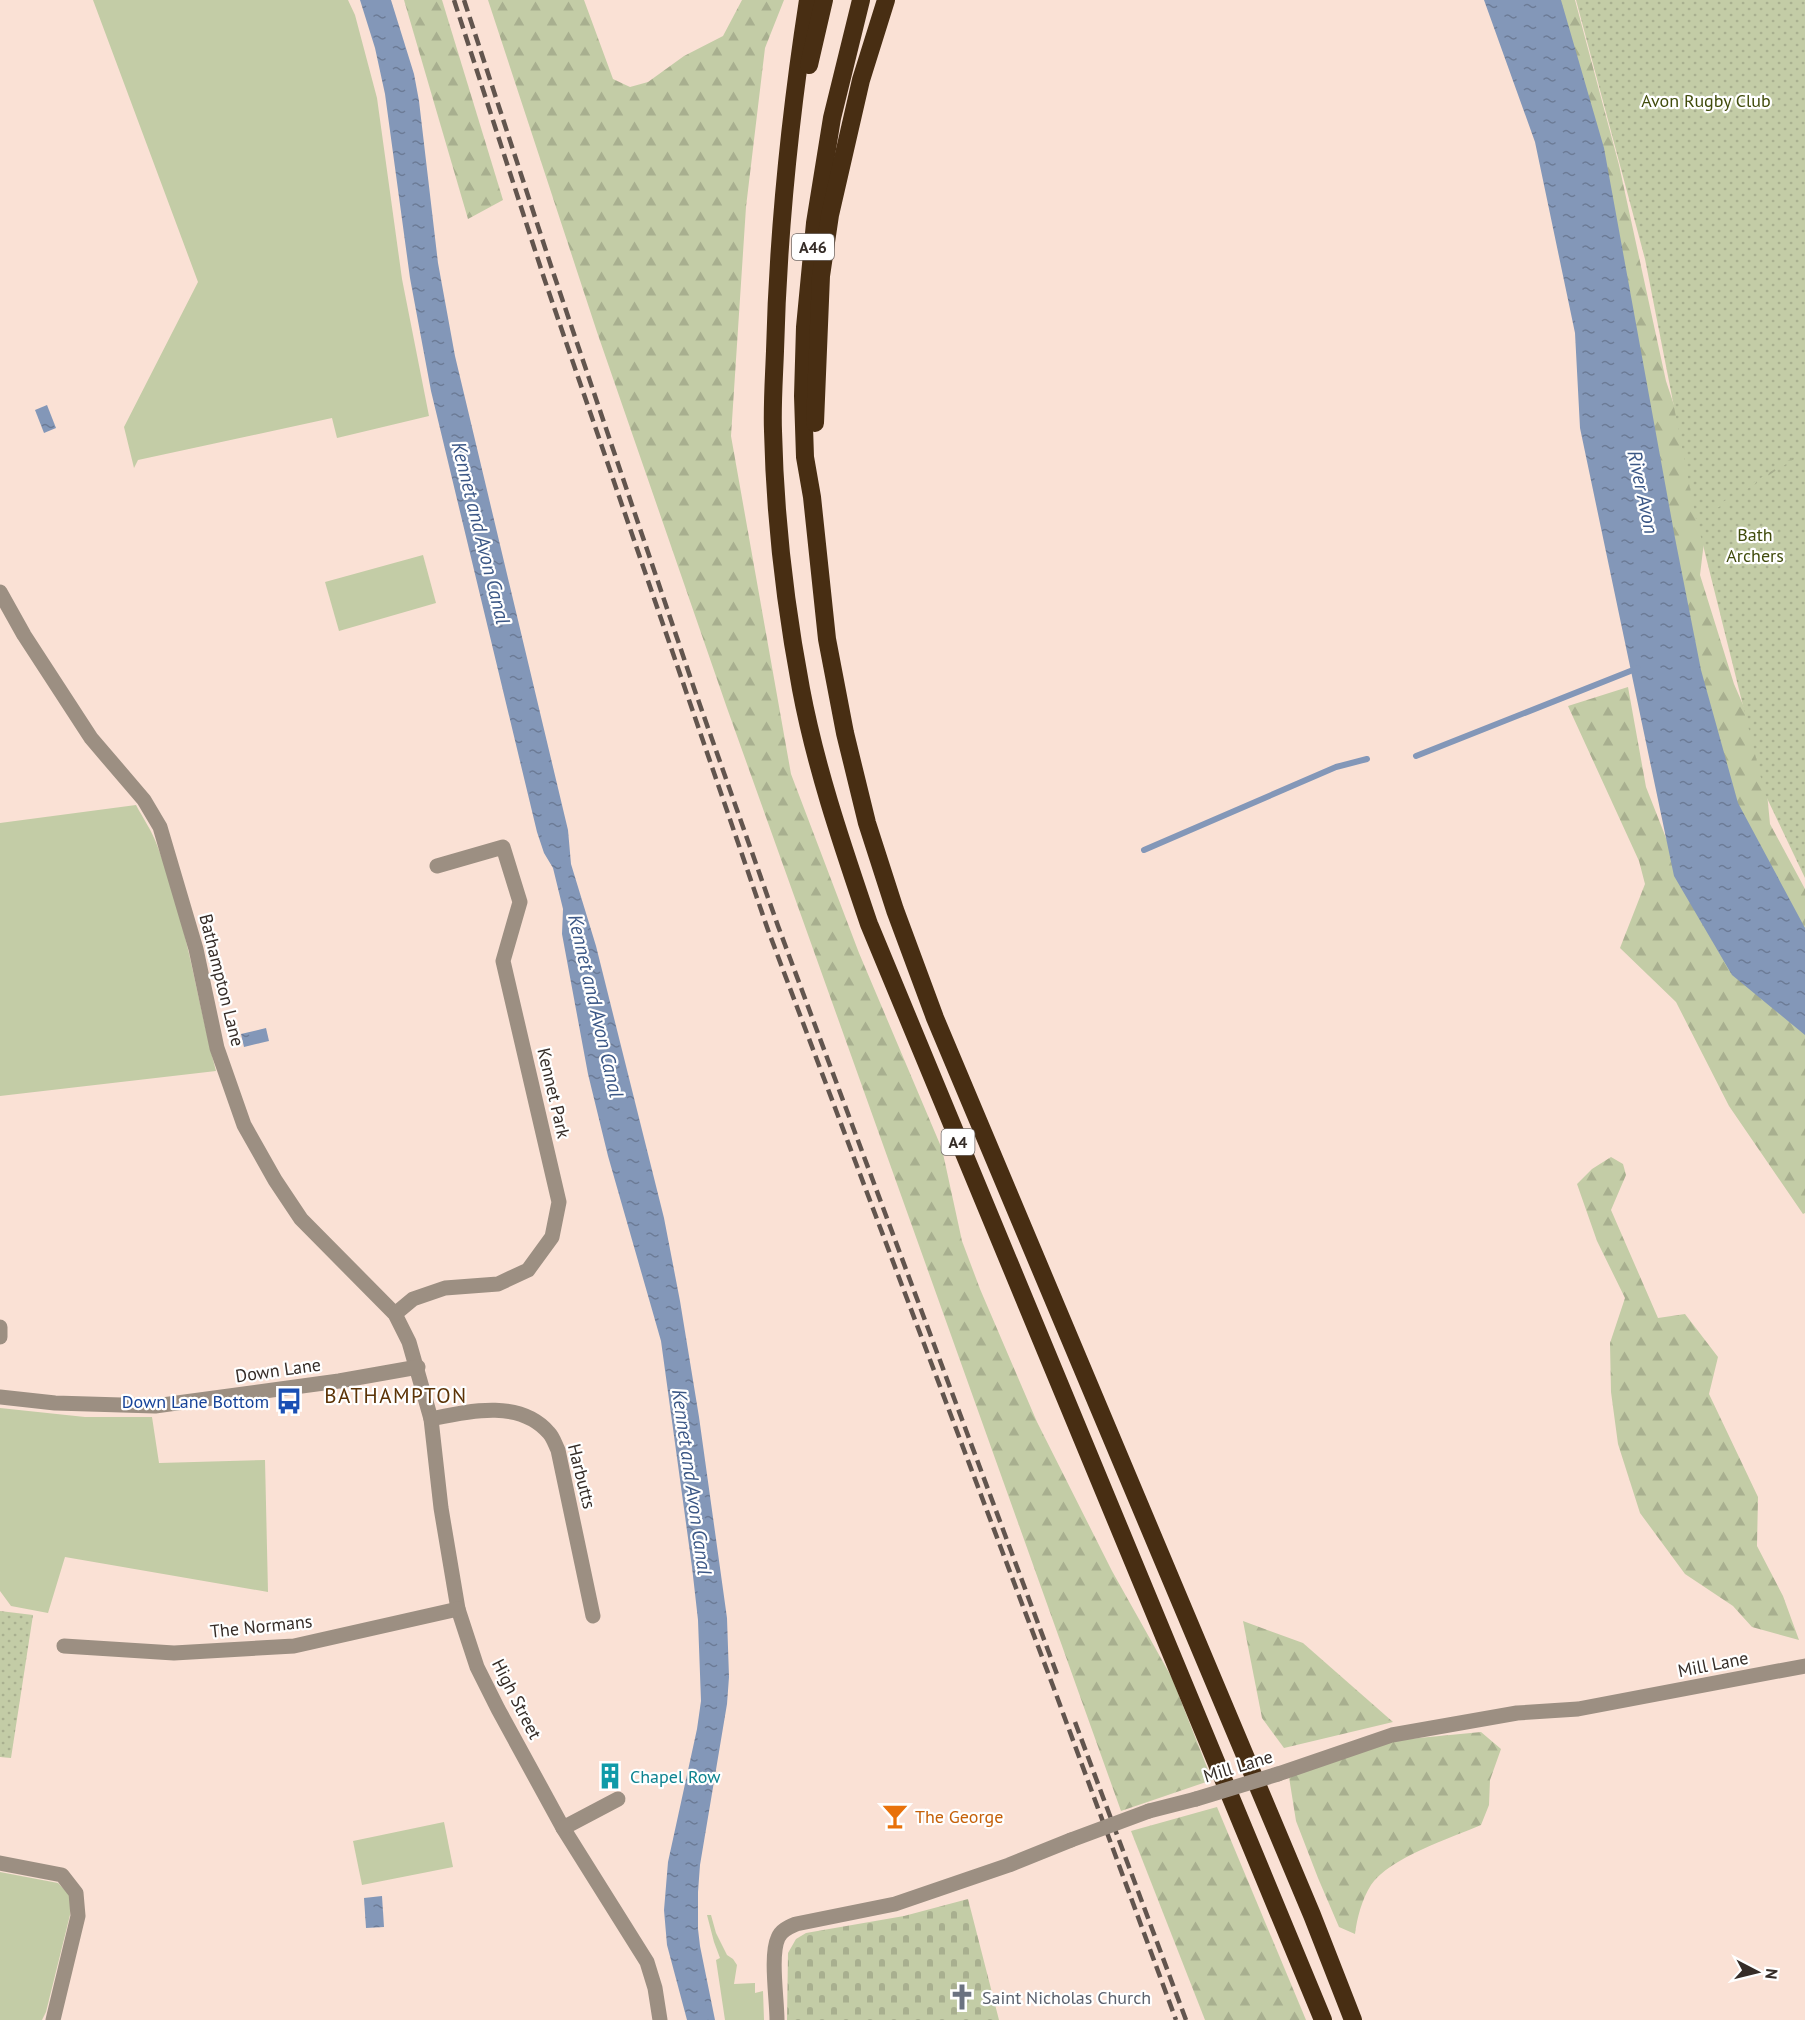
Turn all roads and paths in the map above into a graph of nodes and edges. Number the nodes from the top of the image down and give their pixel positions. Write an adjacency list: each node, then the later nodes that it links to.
1 (808, 0): 5 (highway)
2 (824, 0): 5 (highway, A46)
3 (861, 0): 6 (highway, A46)
4 (886, 0): 6 (highway)
5 (782, 220): 25 (highway, A4)
6 (812, 497): 26 (highway, A4)
7 (0, 592): 9 (street, Bathampton Lane)
8 (437, 866): 9 (street, Kennet Park)
9 (395, 1314): 12 (street, Bathampton Lane)
10 (0, 1327): 11 (street)
11 (0, 1337)
12 (418, 1367): 13 (street, Down Lane); 14 (street, High Street)
13 (0, 1397)
14 (431, 1419): 15 (street, High Street); 16 (street, Harbutts)
15 (458, 1609): 17 (street, The Normans); 20 (street, High Street)
16 (593, 1616)
17 (64, 1646)
18 (1805, 1666): 24 (street, Mill Lane, bridge)
19 (618, 1799): 20 (street)
20 (563, 1828): 23 (street, High Street)
21 (0, 1863): 22 (street)
22 (53, 2020)
23 (660, 2020)
24 (777, 2020)
25 (1323, 2020)
26 (1353, 2020)

